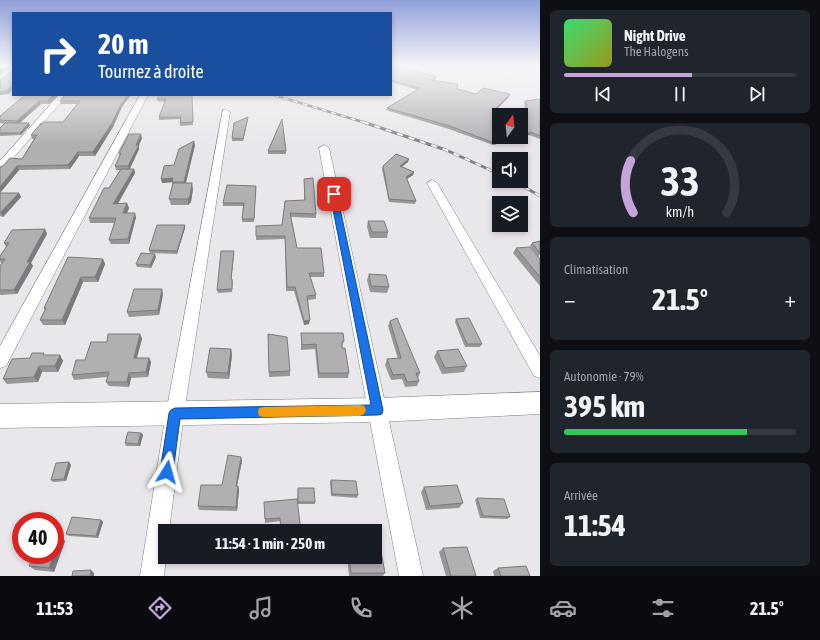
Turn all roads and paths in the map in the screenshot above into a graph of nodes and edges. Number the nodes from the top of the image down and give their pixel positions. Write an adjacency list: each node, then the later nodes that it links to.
1 (62, 96): 5 (street)
2 (143, 96): 7 (street)
3 (226, 112): 11 (street)
4 (324, 148): 10 (street)
5 (0, 167)
6 (432, 183): 8 (street)
7 (0, 361)
8 (540, 371)
9 (540, 403): 10 (highway)
10 (378, 410): 11 (highway); 14 (street)
11 (175, 413): 12 (highway); 13 (street)
12 (0, 416)
13 (152, 576)
14 (411, 576)

